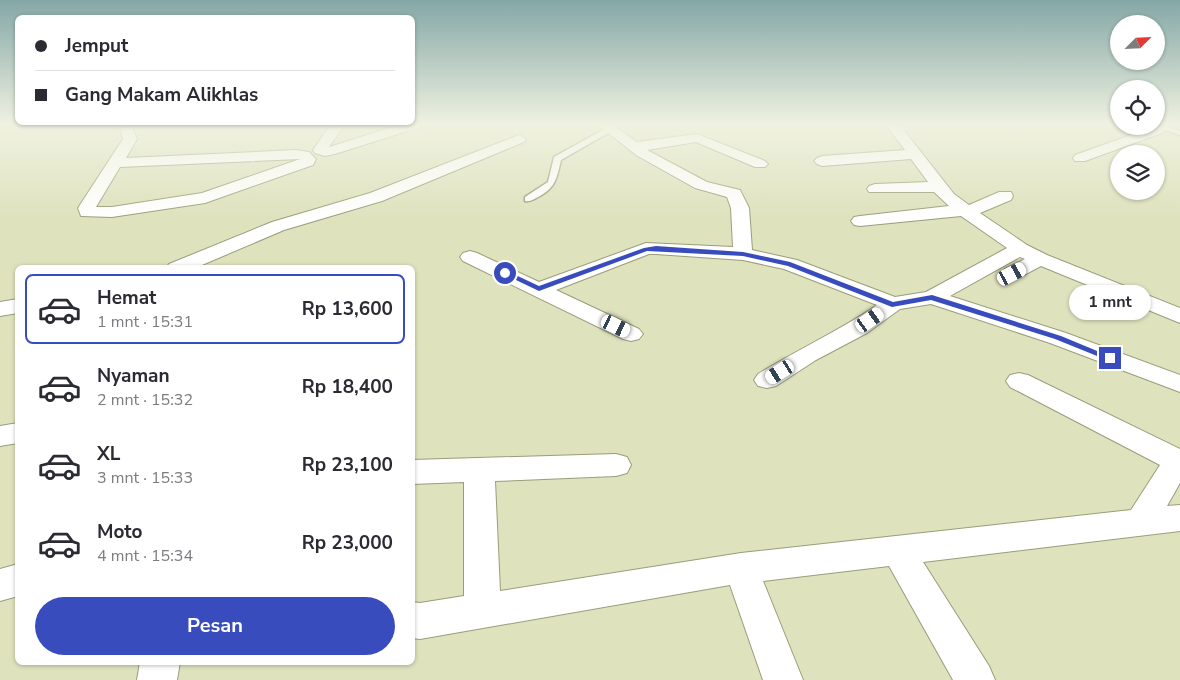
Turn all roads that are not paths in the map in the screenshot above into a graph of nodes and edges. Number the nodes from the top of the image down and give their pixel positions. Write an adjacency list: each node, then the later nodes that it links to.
1 (120, 156): 13 (street)
2 (265, 156): 13 (street)
3 (305, 156): 13 (street)
4 (477, 156): 25 (street)
5 (562, 156): 18 (lane)
6 (651, 156): 22 (street)
7 (740, 156): 14 (street)
8 (891, 156): 12 (street)
9 (915, 156): 15 (street)
10 (1086, 156): 11 (street)
11 (1080, 158)
12 (822, 161)
13 (115, 164)
14 (760, 164)
15 (939, 187): 16 (street); 19 (street)
16 (875, 189)
17 (1006, 196): 19 (street)
18 (528, 198)
19 (966, 211): 20 (street); 21 (street)
20 (860, 221)
21 (1020, 249): 24 (street); 28 (street)
22 (743, 254): 27 (street); 29 (street)
23 (470, 257): 27 (street)
24 (1040, 259): 26 (street); 32 (street)
25 (183, 265)
26 (1012, 274)
27 (539, 288): 33 (street)
28 (932, 298): 29 (street); 36 (street)
29 (892, 304): 34 (street)
30 (15, 306): 31 (street)
31 (0, 309)
32 (1180, 316)
33 (631, 334)
34 (767, 380)
35 (1019, 381): 39 (street)
36 (1180, 384)
37 (15, 433): 38 (street)
38 (0, 436)
39 (1179, 462): 44 (street)
40 (616, 465): 41 (street)
41 (479, 469): 42 (street); 49 (street)
42 (415, 472)
43 (1180, 518): 44 (street)
44 (1140, 523): 45 (street)
45 (898, 551): 46 (street); 54 (street)
46 (741, 568): 49 (street); 53 (street)
47 (15, 581): 48 (street)
48 (0, 585)
49 (482, 611): 50 (street)
50 (415, 620)
51 (160, 665): 52 (street)
52 (157, 680)
53 (783, 680)
54 (974, 680)

